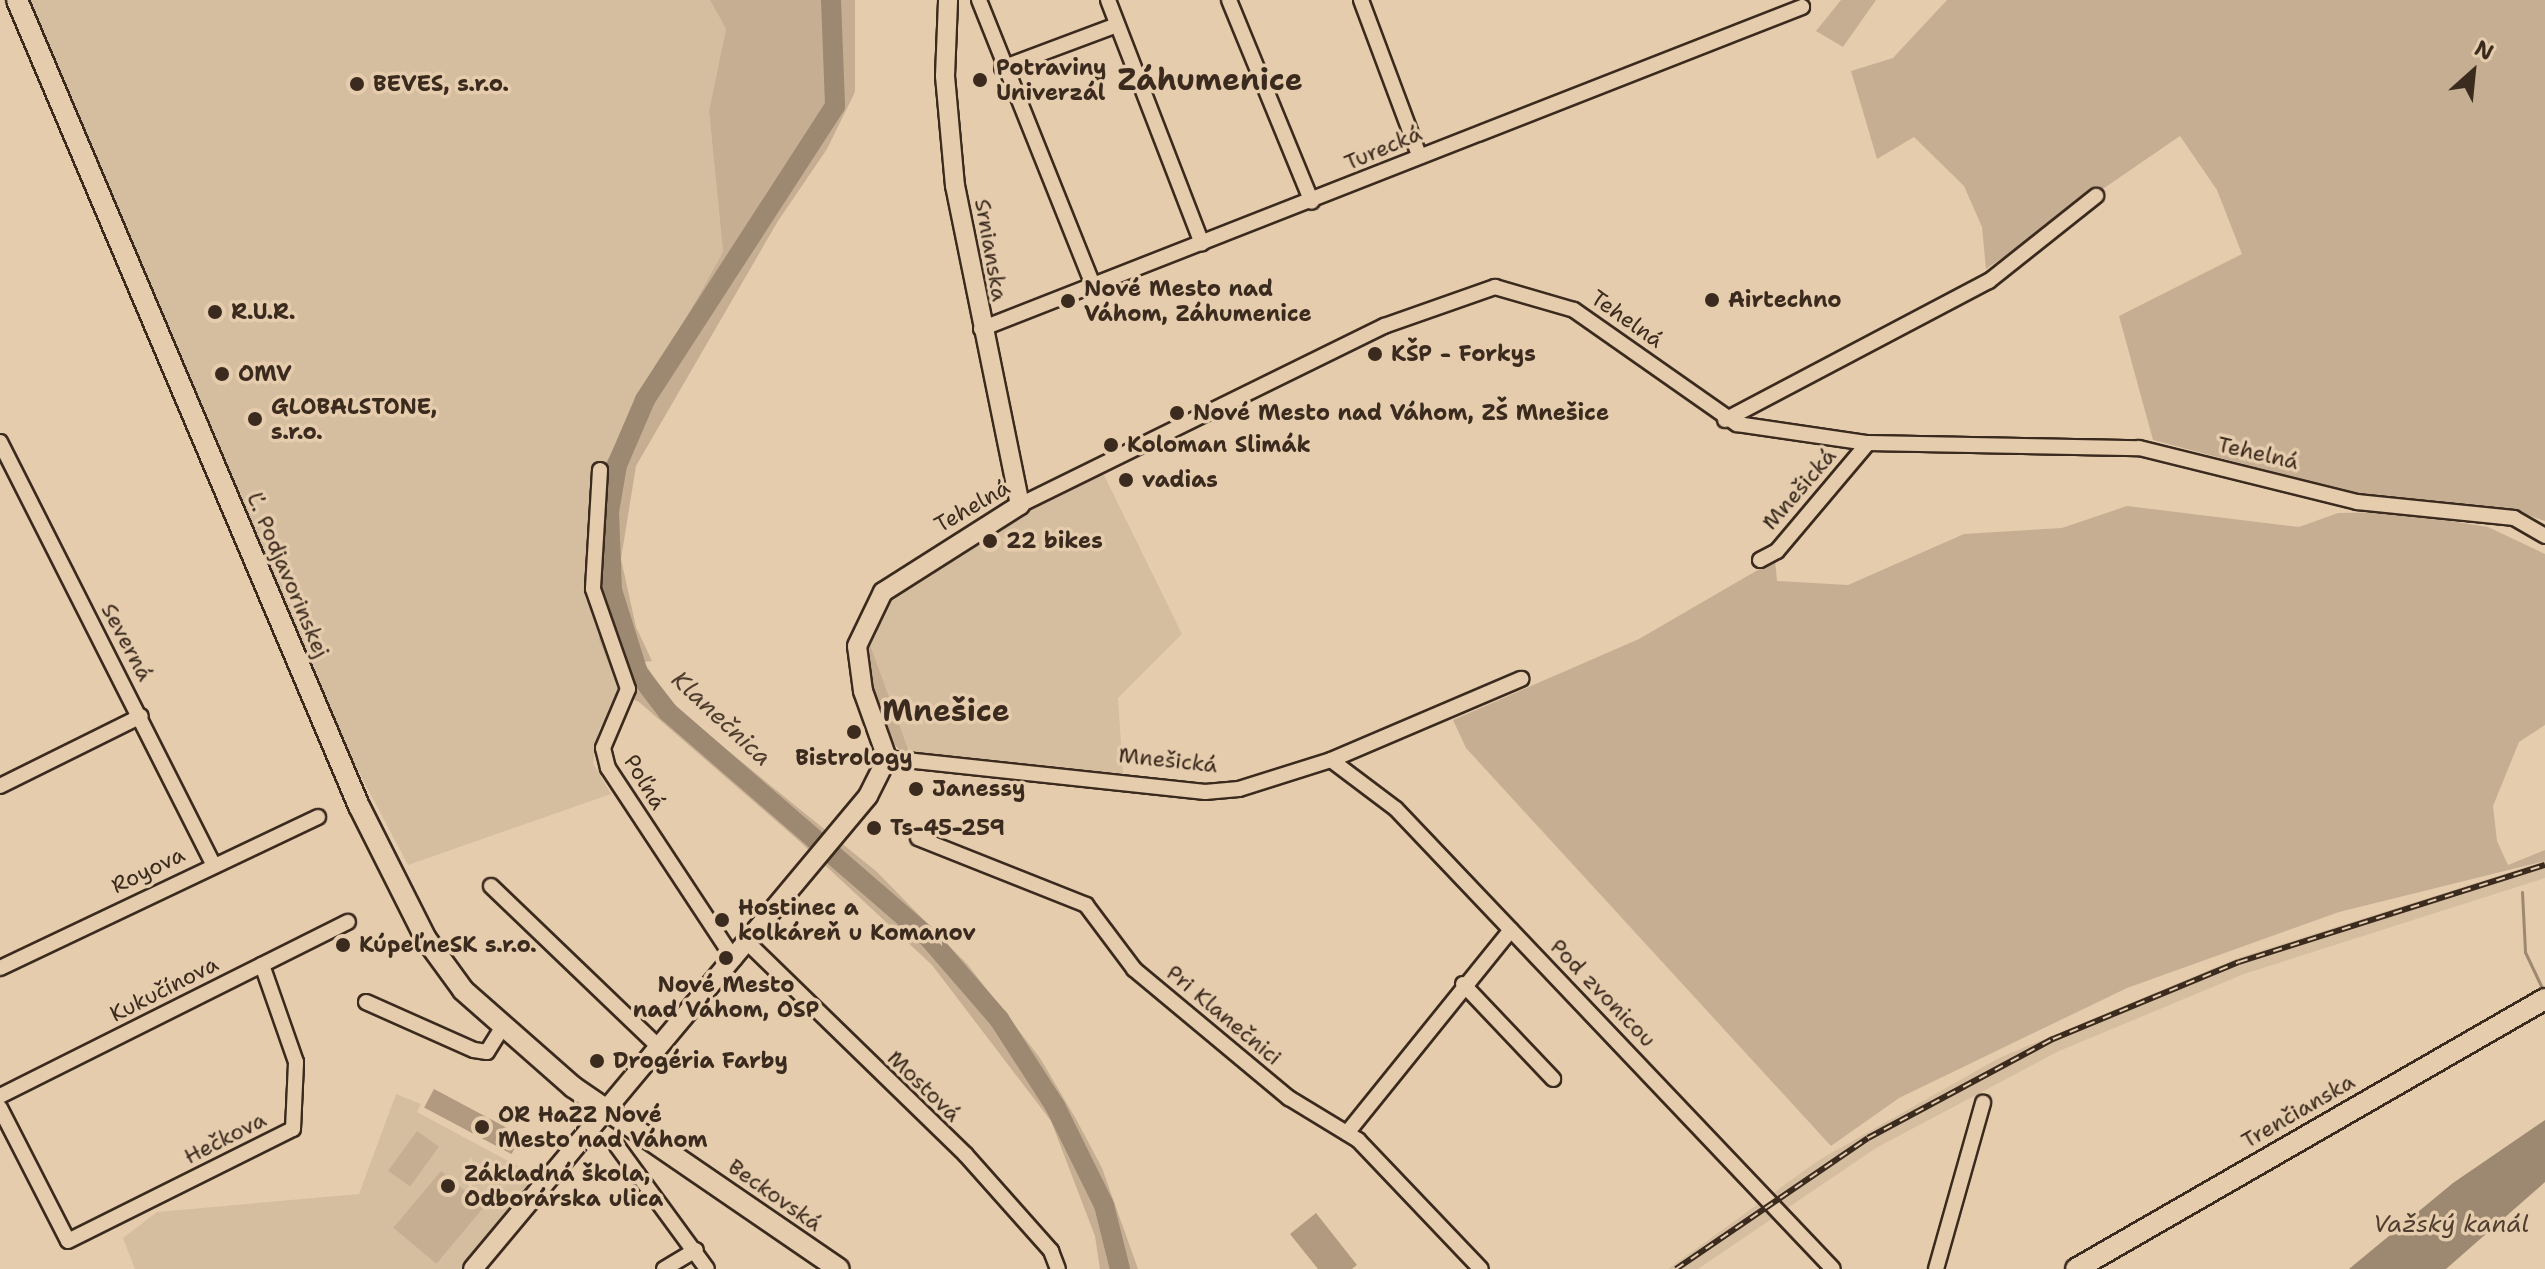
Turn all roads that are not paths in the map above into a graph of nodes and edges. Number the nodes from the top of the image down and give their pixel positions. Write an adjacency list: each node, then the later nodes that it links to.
1 (17, 0): 41 (main road, Ľ. Podjavorinskej)
2 (948, 0): 15 (street, Srnianska)
3 (979, 0): 9 (street)
4 (1108, 0): 8 (street)
5 (1229, 0): 12 (street)
6 (1361, 0): 10 (street)
7 (1802, 7): 10 (street, Turecká)
8 (1117, 25): 9 (street); 13 (street)
9 (1002, 68): 14 (street)
10 (1419, 155): 12 (street, Turecká)
11 (2096, 196): 16 (street)
12 (1312, 202): 13 (street, Turecká)
13 (1202, 243): 14 (street, Turecká)
14 (1094, 287): 15 (street, Turecká)
15 (981, 329): 20 (street, Srnianska)
16 (1725, 420): 18 (street, Tehelná); 20 (street, Tehelná)
17 (0, 442): 24 (street, Severná)
18 (1868, 443): 21 (street, Tehelná); 22 (street, Mnešická)
19 (600, 470): 35 (street, Poľná)
20 (1020, 505): 25 (street, Tehelná)
21 (2545, 536)
22 (1760, 560)
23 (1521, 679): 26 (street, Mnešická)
24 (141, 716): 27 (street); 30 (street, Severná)
25 (887, 758): 26 (street, Mnešická); 34 (street)
26 (1331, 760): 33 (street, Pod zvonicou)
27 (0, 786)
28 (318, 817): 30 (street, Royova)
29 (918, 838): 48 (street, Pri Klanečnici)
30 (213, 863): 37 (street, Royova)
31 (491, 886): 42 (street)
32 (348, 922): 36 (street, Kukučínova)
33 (1511, 930): 38 (street); 57 (street, Pod zvonicou)
34 (748, 943): 35 (street); 55 (street, Mostová)
35 (734, 959): 42 (street)
36 (262, 965): 44 (street, Kukučínova); 47 (street, Hečkova)
37 (0, 968)
38 (1463, 984): 43 (street); 48 (street)
39 (366, 1002): 41 (street)
40 (2537, 1004): 59 (main road, Trenčianska)
41 (502, 1028): 46 (main road, Ľ. Podjavorinskej)
42 (657, 1045): 46 (street)
43 (1553, 1079)
44 (0, 1096)
45 (1983, 1103): 58 (street)
46 (603, 1107): 51 (street); 54 (main road, Beckovská)
47 (0, 1108)
48 (1347, 1133): 56 (street, Pri Klanečnici)
49 (617, 1146): 50 (street)
50 (696, 1250): 52 (street); 53 (street)
51 (473, 1269)
52 (664, 1269)
53 (707, 1269)
54 (839, 1269)
55 (1058, 1269)
56 (1481, 1269)
57 (1833, 1269)
58 (1936, 1269)
59 (2076, 1269)

